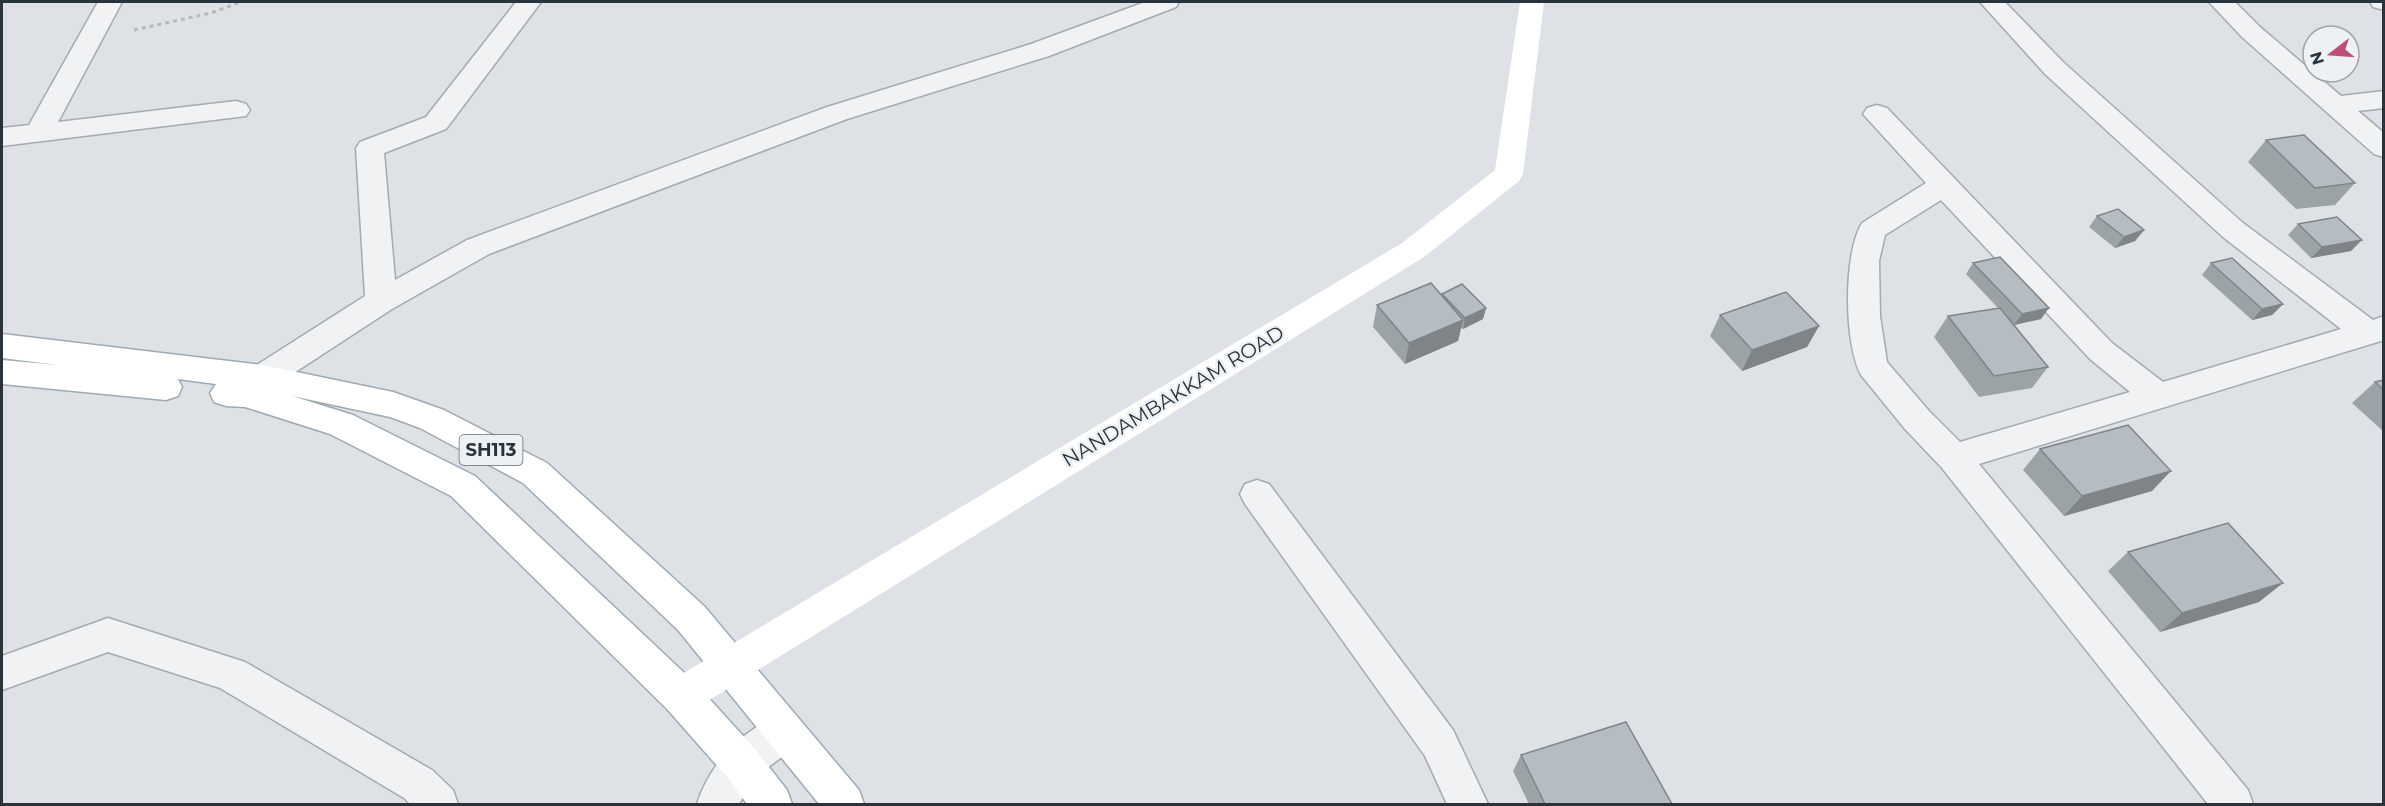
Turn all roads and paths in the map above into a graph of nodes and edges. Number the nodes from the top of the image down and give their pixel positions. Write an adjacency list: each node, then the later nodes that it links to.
1 (110, 2): 8 (street)
2 (241, 2): 8 (path)
3 (529, 2): 17 (street)
4 (1167, 2): 17 (street)
5 (1532, 2): 25 (main road, NANDAMBAKKAM ROAD)
6 (1992, 2): 18 (street)
7 (2221, 2): 10 (street)
8 (89, 39): 13 (street)
9 (2384, 99): 10 (street)
10 (2335, 105): 15 (street)
11 (236, 110): 13 (street)
12 (1877, 114): 16 (street)
13 (38, 133): 14 (street)
14 (2, 137)
15 (2384, 148)
16 (1945, 184): 22 (street); 23 (street)
17 (381, 301): 21 (street)
18 (2376, 331): 22 (street)
19 (2, 346): 21 (main road, SH113)
20 (2, 372): 27 (main road, SH113)
21 (263, 377): 25 (main road, SH113)
22 (2158, 397): 23 (street)
23 (1954, 458): 35 (street)
24 (1257, 494): 34 (street)
25 (731, 665): 27 (main road, NANDAMBAKKAM ROAD); 28 (main road, SH113)
26 (2, 673): 30 (street)
27 (681, 696): 29 (main road, SH113)
28 (784, 732): 29 (street); 33 (main road, SH113)
29 (741, 763): 31 (street); 32 (main road, SH113)
30 (438, 804)
31 (717, 804)
32 (772, 804)
33 (844, 804)
34 (1468, 804)
35 (2233, 804)

